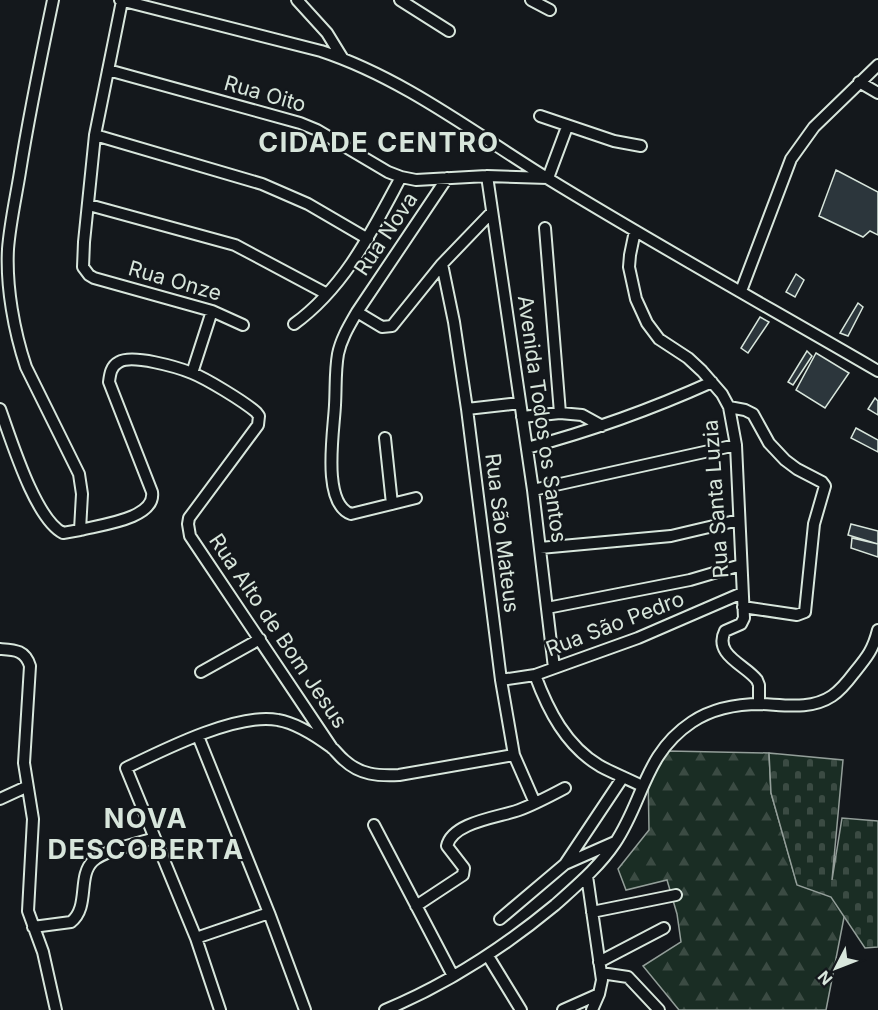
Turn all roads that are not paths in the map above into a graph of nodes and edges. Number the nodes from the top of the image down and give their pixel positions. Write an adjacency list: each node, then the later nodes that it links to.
1 (53, 0): 50 (street)
2 (121, 0): 8 (street); 10 (street)
3 (297, 0): 8 (street)
4 (400, 0): 7 (street)
5 (531, 0): 6 (street)
6 (550, 10)
7 (449, 31)
8 (343, 59): 20 (street)
9 (878, 65): 11 (street)
10 (108, 70): 15 (street); 18 (street, Rua Oito)
11 (859, 82): 12 (street); 27 (street)
12 (878, 93)
13 (540, 116): 14 (street)
14 (567, 126): 16 (street); 20 (street)
15 (95, 135): 21 (street); 25 (street)
16 (641, 146)
17 (487, 176): 19 (street); 20 (street); 22 (street, Avenida Todos os Santos)
18 (402, 177): 19 (street); 25 (street)
19 (447, 178): 30 (street, Rua Nova)
20 (548, 178): 24 (street)
21 (89, 205): 28 (street); 29 (street, Rua Onze)
22 (492, 212): 26 (street); 36 (street, Avenida Todos os Santos)
23 (545, 228): 40 (street)
24 (635, 231): 27 (street); 35 (street, Rua Santa Luzia)
25 (368, 238): 28 (street)
26 (442, 264): 30 (street); 39 (street, Rua São Mateus)
27 (741, 291): 33 (street)
28 (327, 294): 31 (street)
29 (212, 310): 32 (street, Rua Onze); 34 (street)
30 (357, 312): 48 (street, Rua Nova)
31 (294, 324)
32 (243, 325)
33 (878, 371)
34 (192, 373): 50 (street); 57 (street, Rua Alto de Bom Jesus)
35 (712, 382): 37 (street, Rua Santa Luzia); 42 (street)
36 (520, 403): 39 (street); 41 (street, Avenida Todos os Santos)
37 (729, 407): 44 (street, Rua Santa Luzia); 54 (street)
38 (0, 409): 50 (street)
39 (467, 409): 62 (street, Rua São Mateus)
40 (560, 413): 41 (street); 42 (street)
41 (522, 417): 45 (street, Avenida Todos os Santos)
42 (602, 426): 45 (street)
43 (385, 438): 48 (street)
44 (736, 445): 46 (street); 49 (street, Rua Santa Luzia)
45 (527, 448): 46 (street, Avenida Todos os Santos)
46 (533, 490): 51 (street, Avenida Todos os Santos)
47 (416, 498): 48 (street)
48 (392, 504)
49 (739, 520): 51 (street); 52 (street, Rua Santa Luzia)
50 (80, 530)
51 (540, 548): 55 (street, Avenida Todos os Santos)
52 (741, 565): 53 (street, Rua Santa Luzia); 55 (street)
53 (742, 593): 54 (street, Rua Santa Luzia); 59 (street, Rua São Pedro)
54 (743, 607): 63 (street, Rua Santa Luzia)
55 (547, 608): 59 (street, Avenida Todos os Santos)
56 (878, 634): 63 (street)
57 (260, 639): 60 (street); 65 (street, Rua Alto de Bom Jesus)
58 (0, 649): 68 (street)
59 (554, 668): 61 (street, Rua São Pedro)
60 (201, 672)
61 (535, 675): 62 (street, Rua São Pedro); 67 (street)
62 (501, 680): 66 (street, Rua São Mateus)
63 (759, 704): 69 (street)
64 (198, 736): 65 (street); 74 (street); 81 (street)
65 (332, 748): 66 (street)
66 (514, 755): 72 (street, Rua São Mateus)
67 (623, 777): 69 (street); 76 (street)
68 (26, 786): 71 (street); 83 (street)
69 (642, 786): 75 (street)
70 (565, 788): 72 (street)
71 (0, 799)
72 (535, 803): 79 (street)
73 (374, 825): 79 (street)
74 (155, 838): 83 (street); 85 (street)
75 (616, 842): 76 (street); 77 (street)
76 (565, 864): 82 (street)
77 (587, 876): 80 (street); 86 (street)
78 (676, 895): 80 (street)
79 (416, 906): 89 (street)
80 (592, 912): 87 (street)
81 (269, 913): 85 (street); 93 (street)
82 (500, 920)
83 (33, 927): 91 (street)
84 (664, 928): 87 (street)
85 (196, 938): 92 (street)
86 (488, 956): 89 (street); 95 (street)
87 (599, 962): 88 (street)
88 (601, 973): 90 (street); 98 (street)
89 (453, 976): 94 (street)
90 (600, 994): 96 (street); 97 (street)
91 (56, 1010)
92 (220, 1010)
93 (305, 1010)
94 (385, 1010)
95 (521, 1010)
96 (563, 1010)
97 (592, 1010)
98 (659, 1010)

